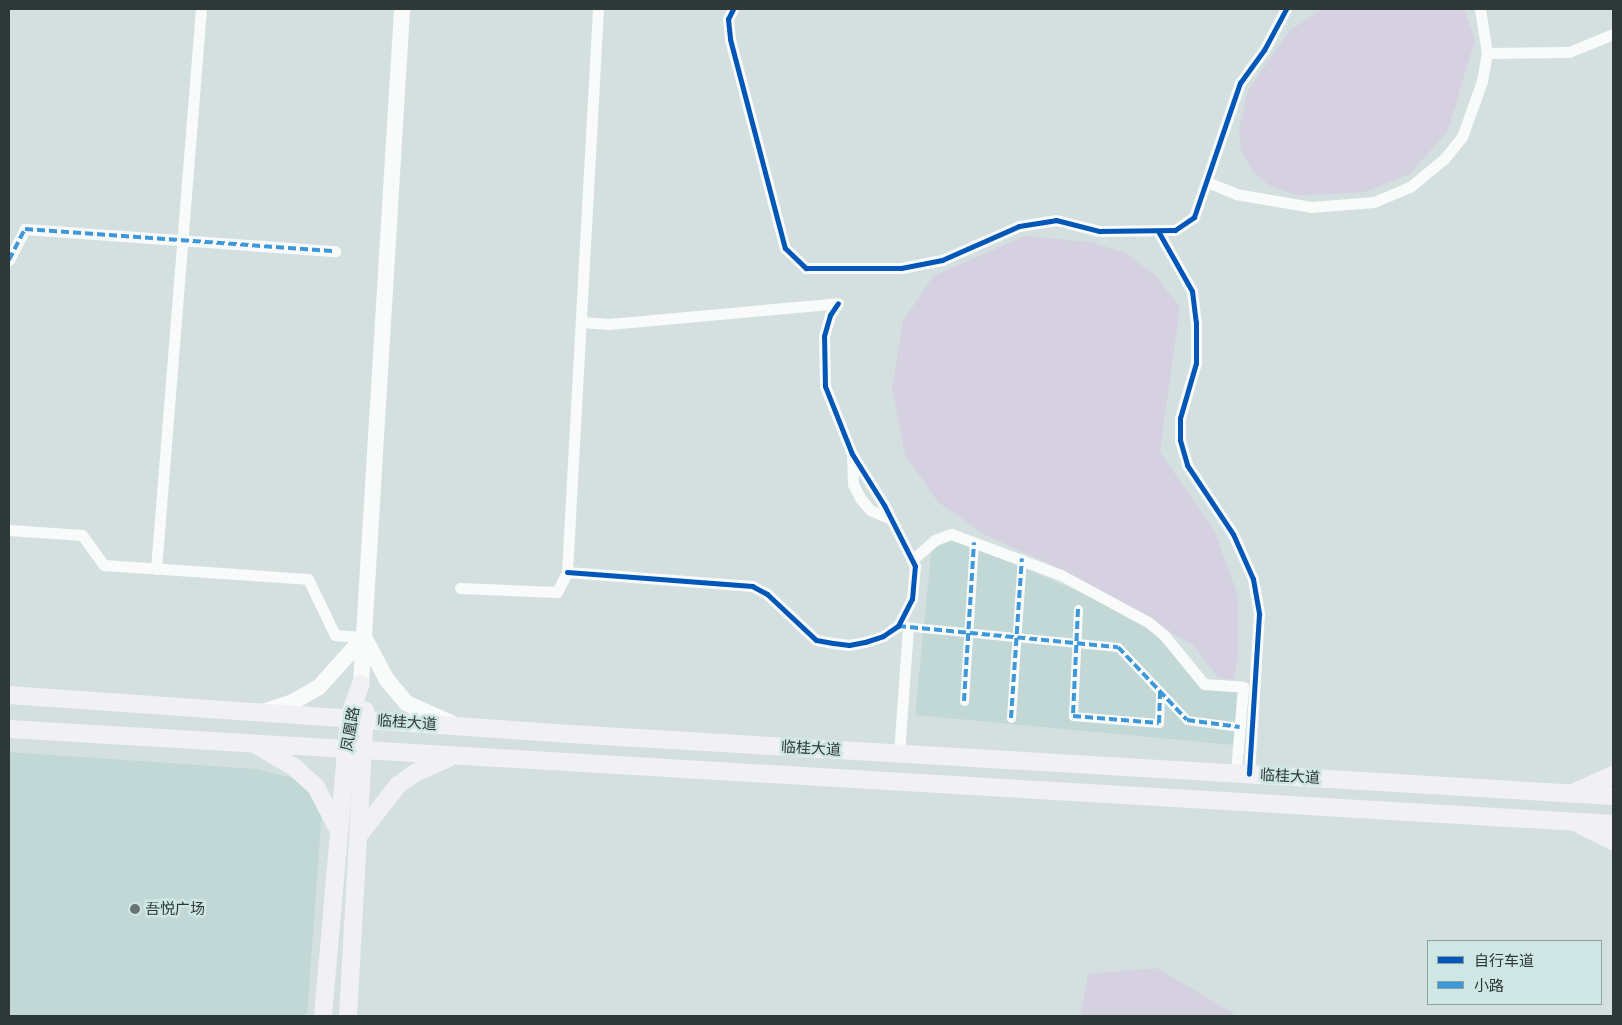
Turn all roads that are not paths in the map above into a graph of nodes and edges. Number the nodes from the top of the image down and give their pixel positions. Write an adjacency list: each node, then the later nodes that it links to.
1 (202, 9): 11 (street)
2 (402, 9): 26 (main road)
3 (598, 9): 14 (street)
4 (733, 9): 10 (street)
5 (1286, 9): 9 (street)
6 (1480, 9): 8 (street)
7 (1613, 34): 8 (street)
8 (1487, 53): 9 (street)
9 (1208, 182): 10 (street)
10 (1158, 231): 44 (street)
11 (183, 241): 12 (street); 13 (street); 21 (street)
12 (335, 251)
13 (9, 260)
14 (581, 322): 15 (street); 22 (street)
15 (852, 454): 16 (street); 16 (street)
16 (888, 518): 20 (street)
17 (9, 530): 21 (street)
18 (974, 542): 19 (street); 20 (street); 31 (street)
19 (1022, 558): 34 (street); 37 (street)
20 (912, 560): 25 (street)
21 (156, 569): 26 (street)
22 (567, 572): 23 (street); 25 (street)
23 (460, 588)
24 (1078, 609): 27 (street)
25 (903, 626): 27 (street); 42 (street)
26 (364, 637): 28 (main road); 32 (main road); 36 (main road)
27 (1077, 643): 29 (street); 29 (street)
28 (361, 684): 33 (main road, 凤凰路); 35 (main road, 凤凰路)
29 (1160, 691): 37 (street)
30 (9, 695): 32 (main road, 临桂大道)
31 (964, 701)
32 (262, 712): 33 (main road, 临桂大道)
33 (349, 718): 35 (main road, 临桂大道); 40 (main road, 凤凰路)
34 (1011, 718)
35 (367, 720): 36 (main road, 临桂大道); 41 (main road, 凤凰路)
36 (459, 726): 42 (main road, 临桂大道)
37 (1240, 727): 44 (street)
38 (9, 729): 39 (main road, 临桂大道)
39 (256, 744): 40 (main road, 临桂大道); 50 (main road)
40 (346, 750): 41 (main road, 临桂大道); 50 (main road, 凤凰路)
41 (364, 751): 43 (main road, 临桂大道); 51 (main road, 凤凰路)
42 (899, 753): 44 (main road, 临桂大道)
43 (452, 756): 48 (main road, 临桂大道); 51 (main road)
44 (1243, 774): 46 (main road, 临桂大道)
45 (1613, 776): 46 (main road)
46 (1570, 793): 47 (main road, 临桂大道)
47 (1613, 796)
48 (1570, 821): 49 (main road, 临桂大道); 52 (main road)
49 (1613, 824)
50 (339, 831): 53 (main road, 凤凰路)
51 (359, 836): 54 (main road, 凤凰路)
52 (1613, 841)
53 (323, 1016)
54 (348, 1016)

